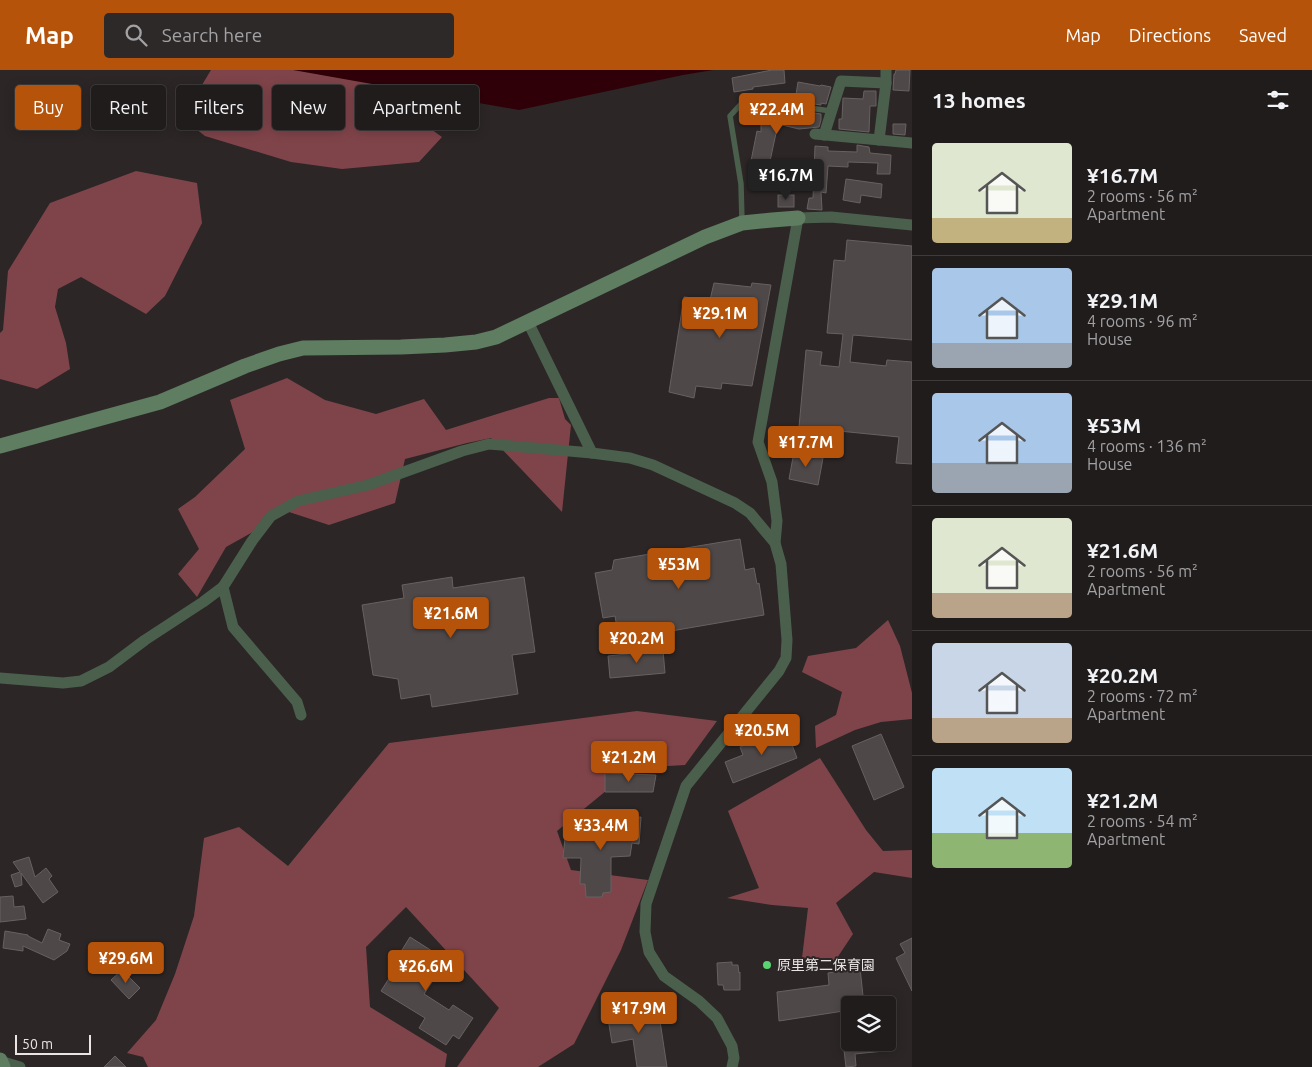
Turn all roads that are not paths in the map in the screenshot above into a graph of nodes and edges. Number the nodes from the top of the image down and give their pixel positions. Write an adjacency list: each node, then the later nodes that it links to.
1 (886, 70): 2 (street)
2 (886, 83): 3 (street); 4 (street)
3 (831, 111): 4 (street); 7 (lane)
4 (880, 140): 5 (street)
5 (912, 143)
6 (798, 218): 7 (street); 8 (street); 12 (street)
7 (742, 223): 9 (street)
8 (912, 225)
9 (528, 322): 10 (street); 11 (street)
10 (0, 446)
11 (592, 453): 12 (street); 13 (street)
12 (775, 543): 19 (street)
13 (223, 587): 14 (street); 15 (street)
14 (0, 678)
15 (301, 716)
16 (0, 1061): 17 (street); 18 (street)
17 (3, 1067)
18 (20, 1067)
19 (732, 1067)

